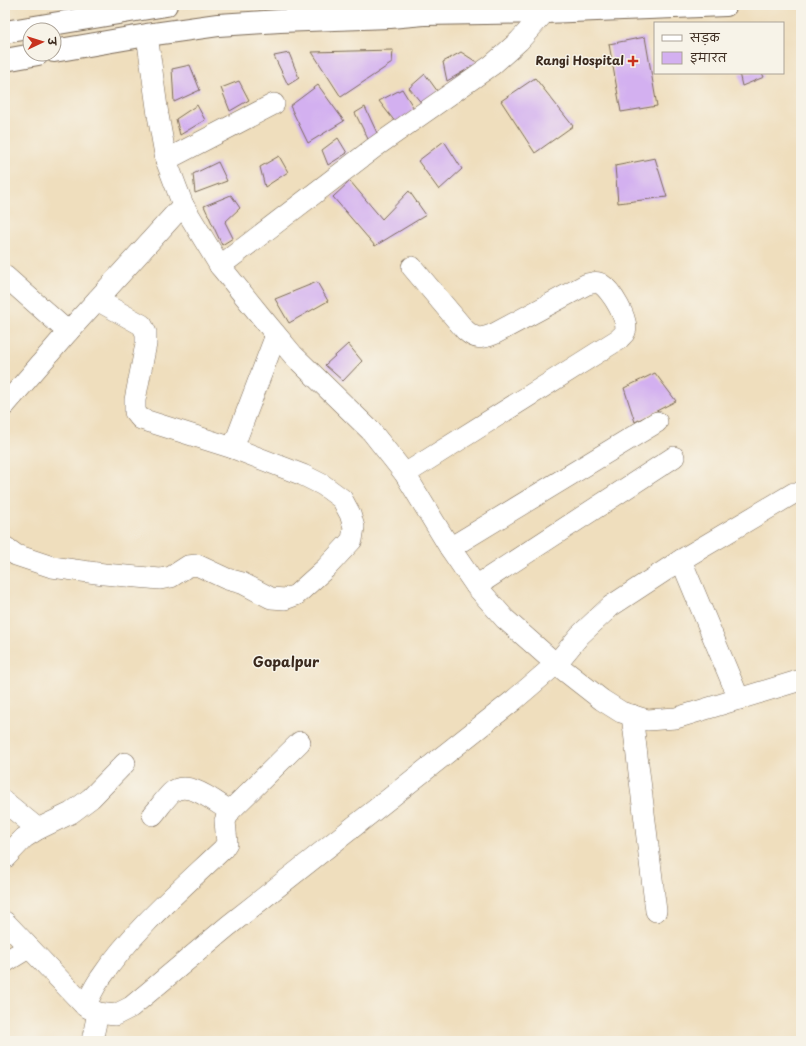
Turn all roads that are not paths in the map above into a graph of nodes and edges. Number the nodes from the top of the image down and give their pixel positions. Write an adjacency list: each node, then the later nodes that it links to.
1 (166, 5): 5 (main road)
2 (726, 5): 4 (main road)
3 (390, 11): 4 (main road); 6 (main road)
4 (544, 12): 13 (street)
5 (5, 32)
6 (147, 35): 7 (main road); 11 (street)
7 (62, 50)
8 (22, 57): 9 (main road)
9 (5, 60)
10 (274, 104): 11 (street)
11 (166, 160): 12 (street)
12 (183, 205): 13 (street); 16 (street)
13 (220, 266): 18 (street)
14 (412, 267): 23 (street)
15 (5, 276): 17 (street)
16 (97, 300): 17 (street); 21 (street)
17 (68, 332): 19 (street)
18 (276, 335): 21 (street); 23 (street)
19 (5, 404)
20 (657, 422): 26 (street)
21 (234, 448): 25 (street)
22 (674, 457): 28 (street)
23 (405, 474): 26 (street)
24 (794, 492): 27 (street)
25 (5, 547)
26 (450, 548): 28 (street)
27 (681, 560): 29 (street); 31 (street)
28 (476, 586): 29 (street)
29 (556, 664): 32 (street); 44 (street)
30 (801, 680): 31 (street)
31 (739, 699): 32 (street)
32 (632, 715): 40 (street)
33 (300, 742): 36 (street)
34 (125, 763): 38 (street)
35 (5, 802): 38 (street)
36 (230, 811): 37 (street); 44 (street)
37 (153, 815)
38 (38, 829): 39 (street)
39 (5, 858)
40 (656, 911)
41 (5, 922): 42 (street)
42 (28, 948): 43 (street); 44 (street)
43 (5, 962)
44 (91, 1009): 45 (street)
45 (92, 1041)

